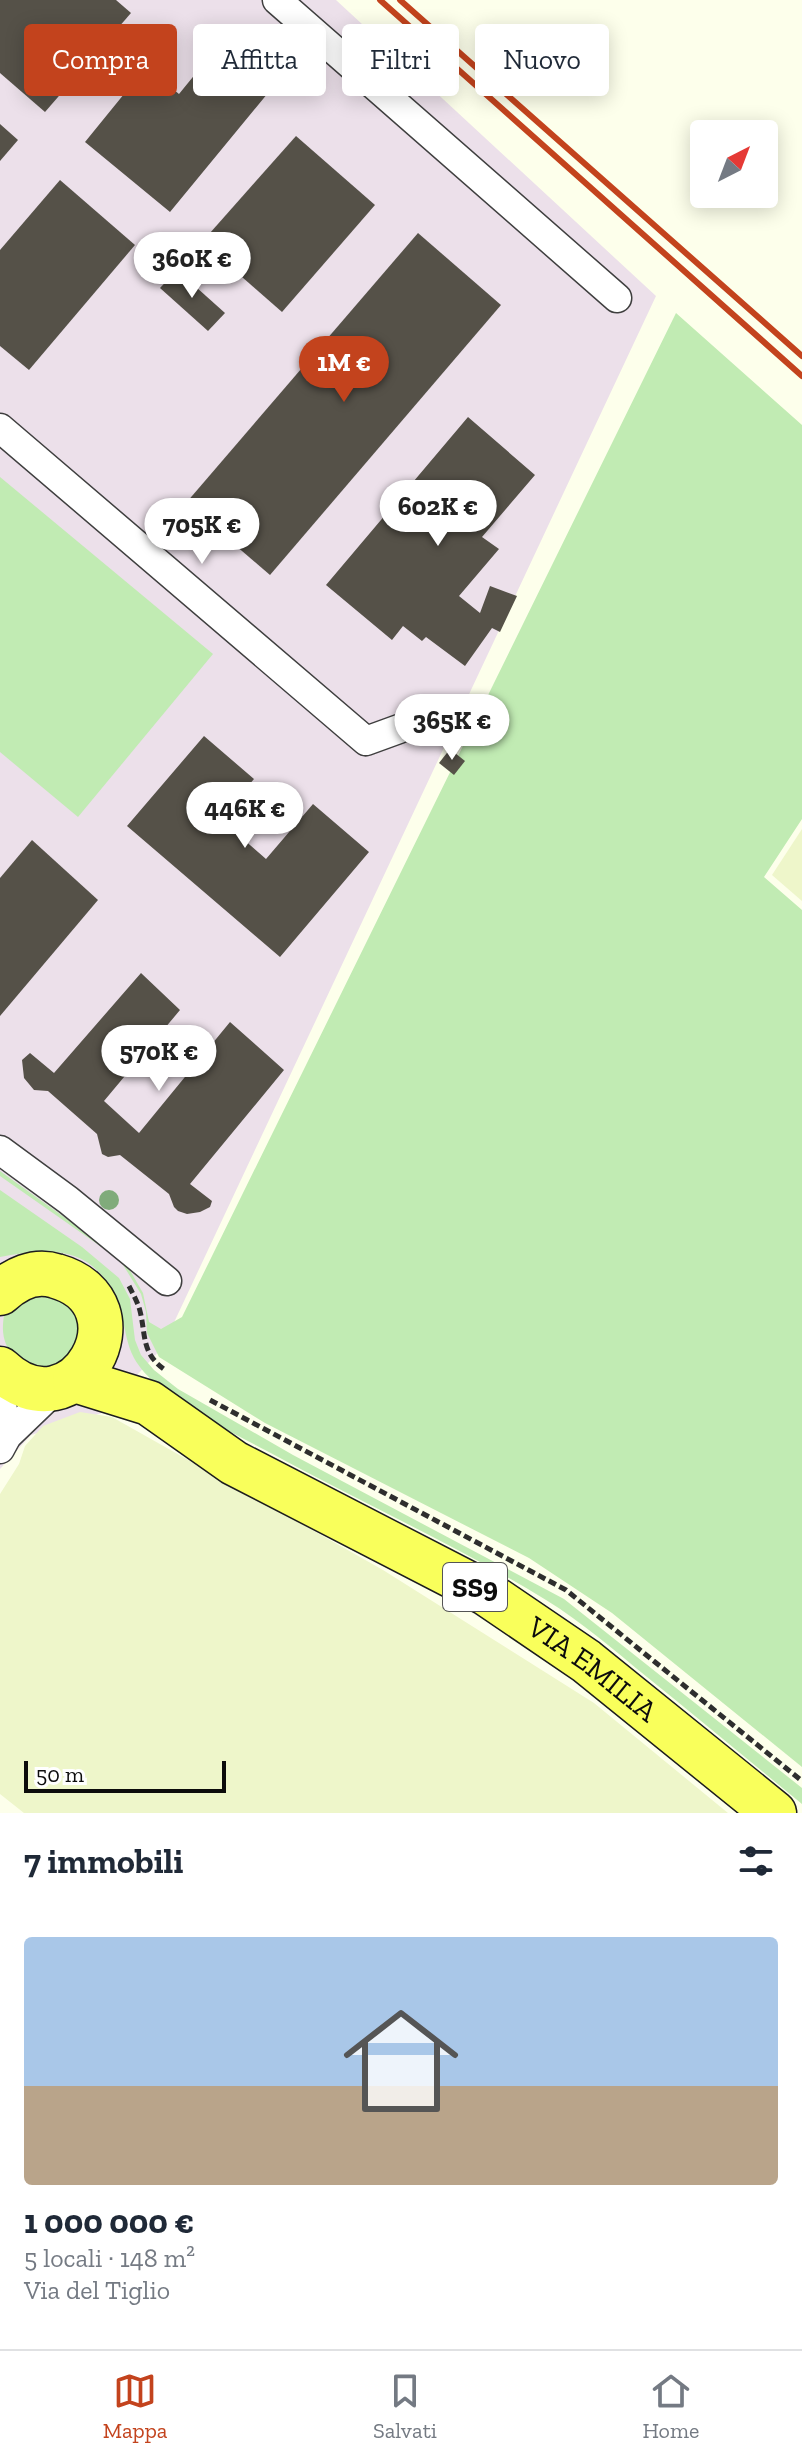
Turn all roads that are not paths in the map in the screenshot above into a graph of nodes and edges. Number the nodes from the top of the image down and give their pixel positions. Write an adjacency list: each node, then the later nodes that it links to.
1 (277, 0): 2 (street)
2 (617, 298)
3 (0, 428): 4 (street)
4 (399, 729)
5 (0, 1150): 7 (street)
6 (10, 1280): 8 (main road, VIA EMILIA / SS9)
7 (167, 1281)
8 (101, 1327): 10 (main road); 11 (main road, VIA EMILIA / SS9)
9 (0, 1369): 10 (main road, VIA EMILIA / SS9)
10 (66, 1384): 11 (main road, VIA EMILIA / SS9); 13 (street)
11 (159, 1387): 14 (main road, VIA EMILIA / SS9)
12 (0, 1391): 13 (street)
13 (4, 1442)
14 (774, 1813)

